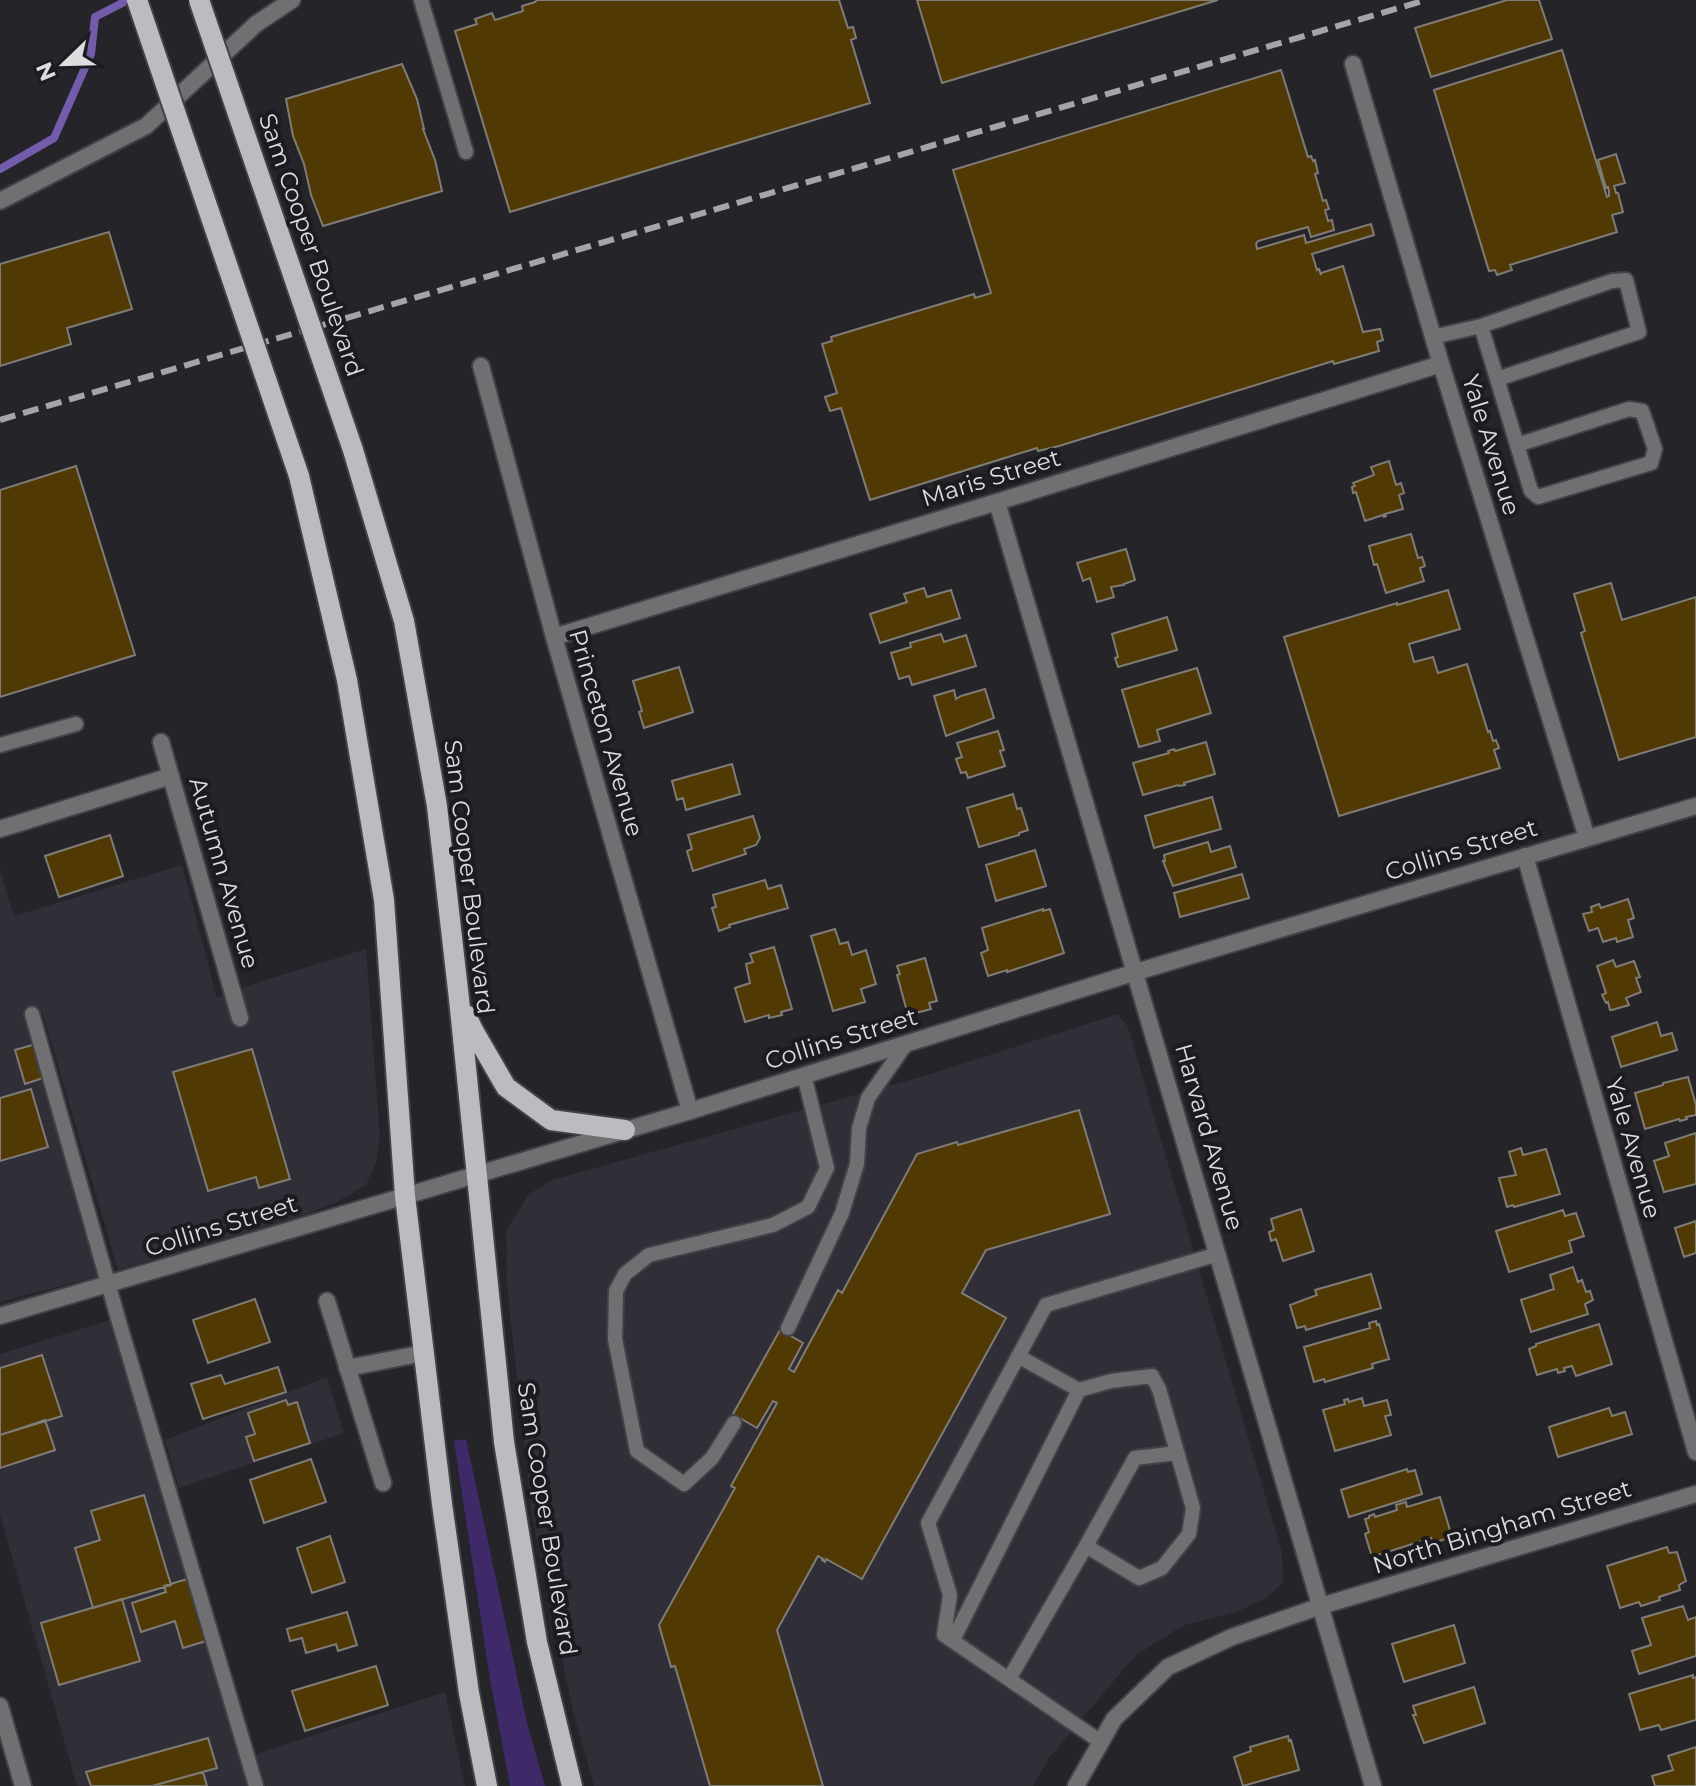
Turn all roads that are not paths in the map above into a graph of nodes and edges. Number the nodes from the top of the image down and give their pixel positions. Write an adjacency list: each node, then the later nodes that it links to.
1 (137, 0): 33 (main road, bridge)
2 (199, 0): 25 (main road, Sam Cooper Boulevard, bridge)
3 (292, 0): 7 (street)
4 (421, 0): 6 (lane)
5 (1353, 64): 9 (street, Yale Avenue)
6 (466, 152)
7 (0, 201)
8 (1481, 326): 9 (lane); 12 (lane); 12 (lane)
9 (1433, 337): 10 (street, Yale Avenue)
10 (1441, 364): 14 (street, Maris Street); 22 (street, Yale Avenue)
11 (481, 366): 15 (street, Princeton Avenue)
12 (1497, 379): 13 (lane)
13 (1517, 445): 13 (lane)
14 (997, 502): 15 (street, Maris Street); 24 (street, Harvard Avenue)
15 (554, 637): 30 (street, Princeton Avenue)
16 (76, 724): 18 (lane)
17 (161, 742): 19 (street, Autumn Avenue)
18 (0, 745)
19 (171, 776): 21 (street); 27 (street, Autumn Avenue)
20 (1696, 806): 22 (street, Collins Street)
21 (0, 829)
22 (1587, 838): 23 (street, Collins Street)
23 (1525, 856): 24 (street, Collins Street); 44 (street, Yale Avenue)
24 (1136, 972): 28 (street, Collins Street); 34 (street, Harvard Avenue)
25 (459, 999): 31 (main road); 32 (main road, Sam Cooper Boulevard)
26 (32, 1014): 35 (lane)
27 (240, 1018)
28 (906, 1044): 29 (street, Collins Street); 38 (lane)
29 (804, 1075): 30 (street, Collins Street); 43 (lane)
30 (690, 1111): 31 (street, Collins Street)
31 (625, 1130): 32 (street, Collins Street)
32 (478, 1174): 33 (street, Collins Street); 57 (main road, Sam Cooper Boulevard)
33 (405, 1196): 35 (street, Collins Street); 39 (main road)
34 (1218, 1254): 40 (lane); 49 (street, Harvard Avenue)
35 (108, 1284): 37 (street, Collins Street); 55 (lane)
36 (327, 1301): 41 (street)
37 (0, 1316)
38 (788, 1328)
39 (424, 1353): 41 (street); 56 (main road)
40 (1018, 1356): 42 (lane); 50 (lane)
41 (347, 1368): 46 (street)
42 (1079, 1390): 45 (lane); 50 (lane)
43 (734, 1423)
44 (1696, 1452)
45 (1177, 1453): 48 (lane); 48 (lane)
46 (383, 1483)
47 (1696, 1494): 49 (street, North Bingham Street)
48 (1086, 1546): 51 (lane)
49 (1321, 1606): 53 (street); 59 (street, Harvard Avenue)
50 (953, 1640): 51 (lane)
51 (1009, 1679): 53 (lane)
52 (0, 1706): 54 (street)
53 (1101, 1742): 58 (street)
54 (23, 1786)
55 (256, 1786)
56 (487, 1786)
57 (572, 1786)
58 (1076, 1786)
59 (1373, 1786)

